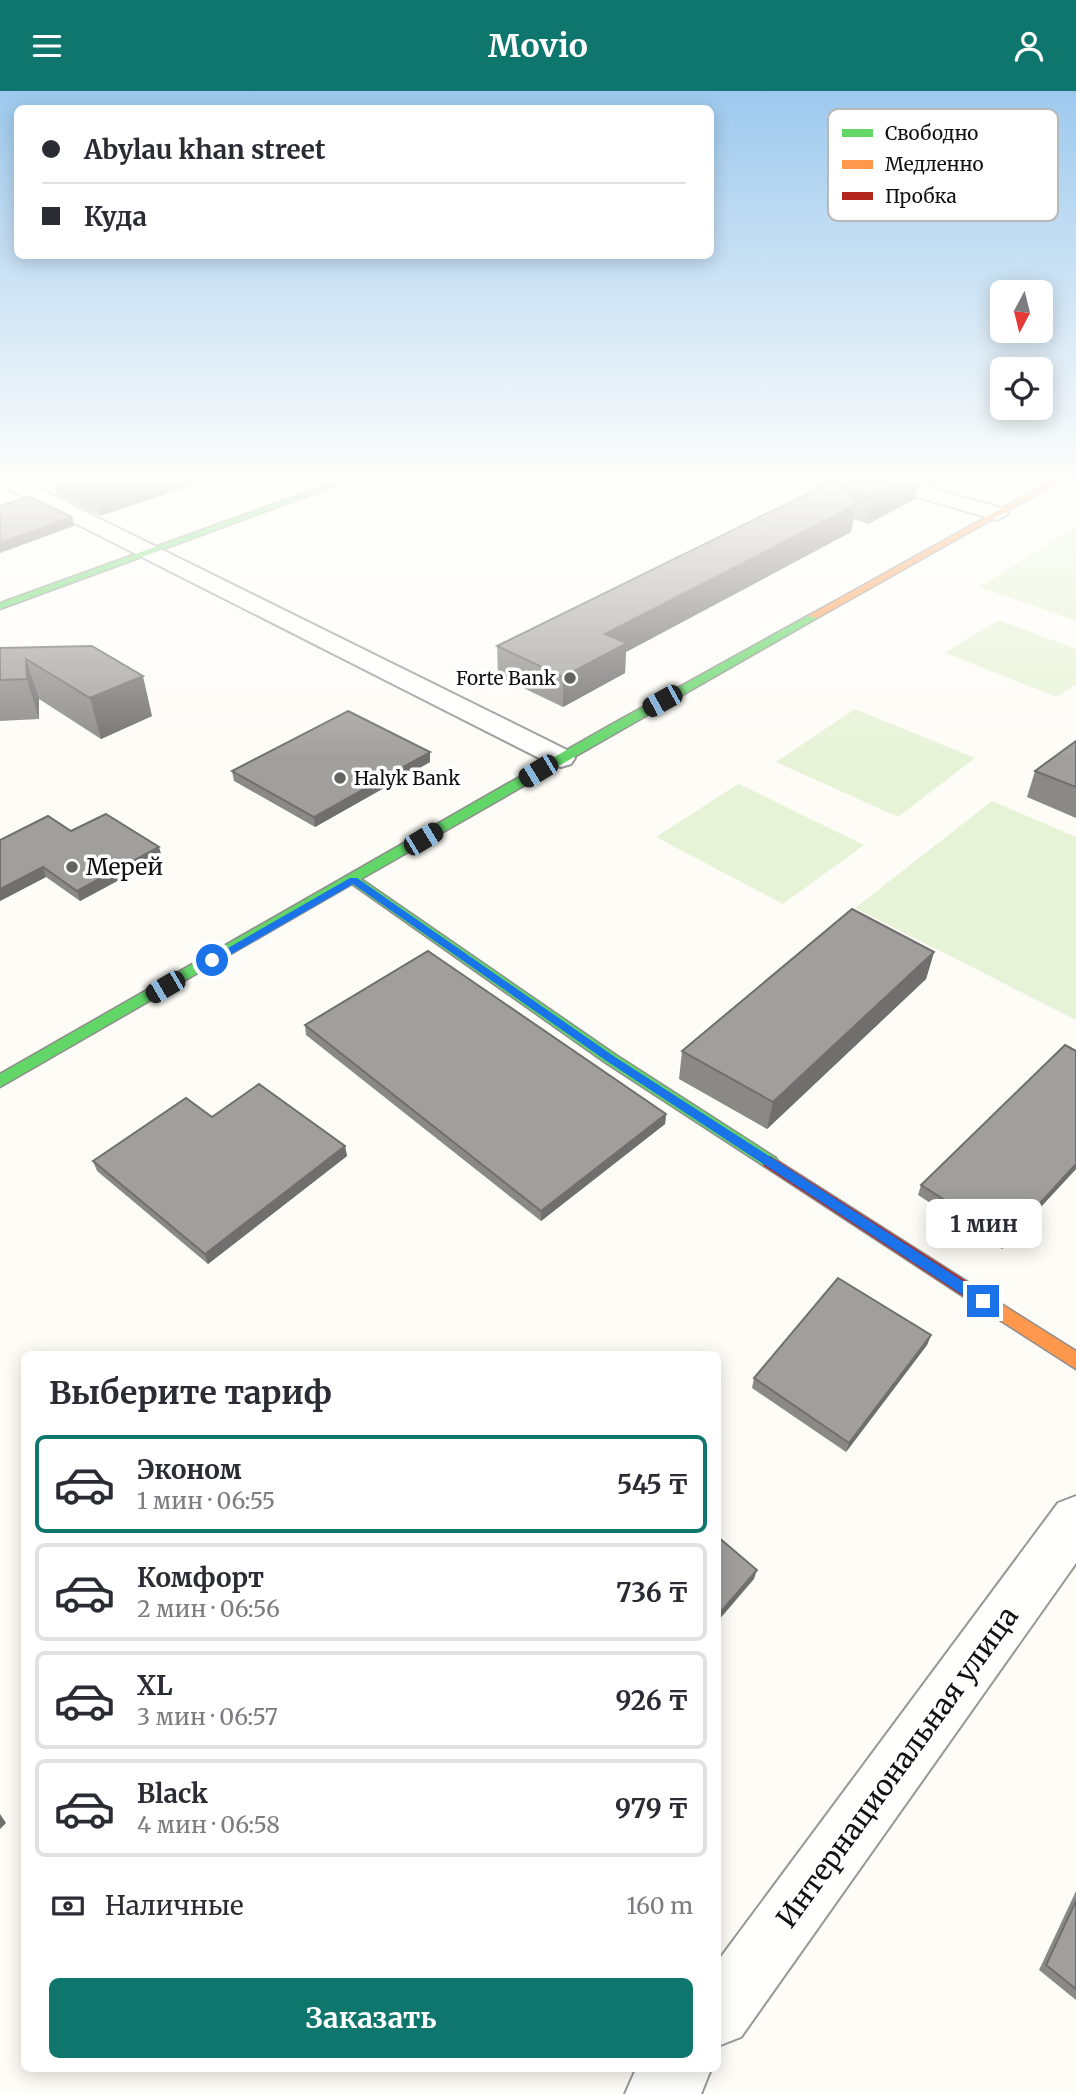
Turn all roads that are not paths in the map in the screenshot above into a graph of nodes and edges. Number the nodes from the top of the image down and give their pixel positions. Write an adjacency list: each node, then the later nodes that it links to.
1 (90, 573): 4 (street)
2 (196, 573): 5 (street)
3 (891, 573): 5 (street)
4 (0, 606)
5 (561, 758): 6 (street)
6 (354, 880): 7 (street); 8 (street)
7 (0, 1081)
8 (1076, 1361)
9 (1076, 1520): 10 (street, Интернациональная улица)
10 (721, 2010)
11 (676, 2072): 12 (street)
12 (659, 2094)

